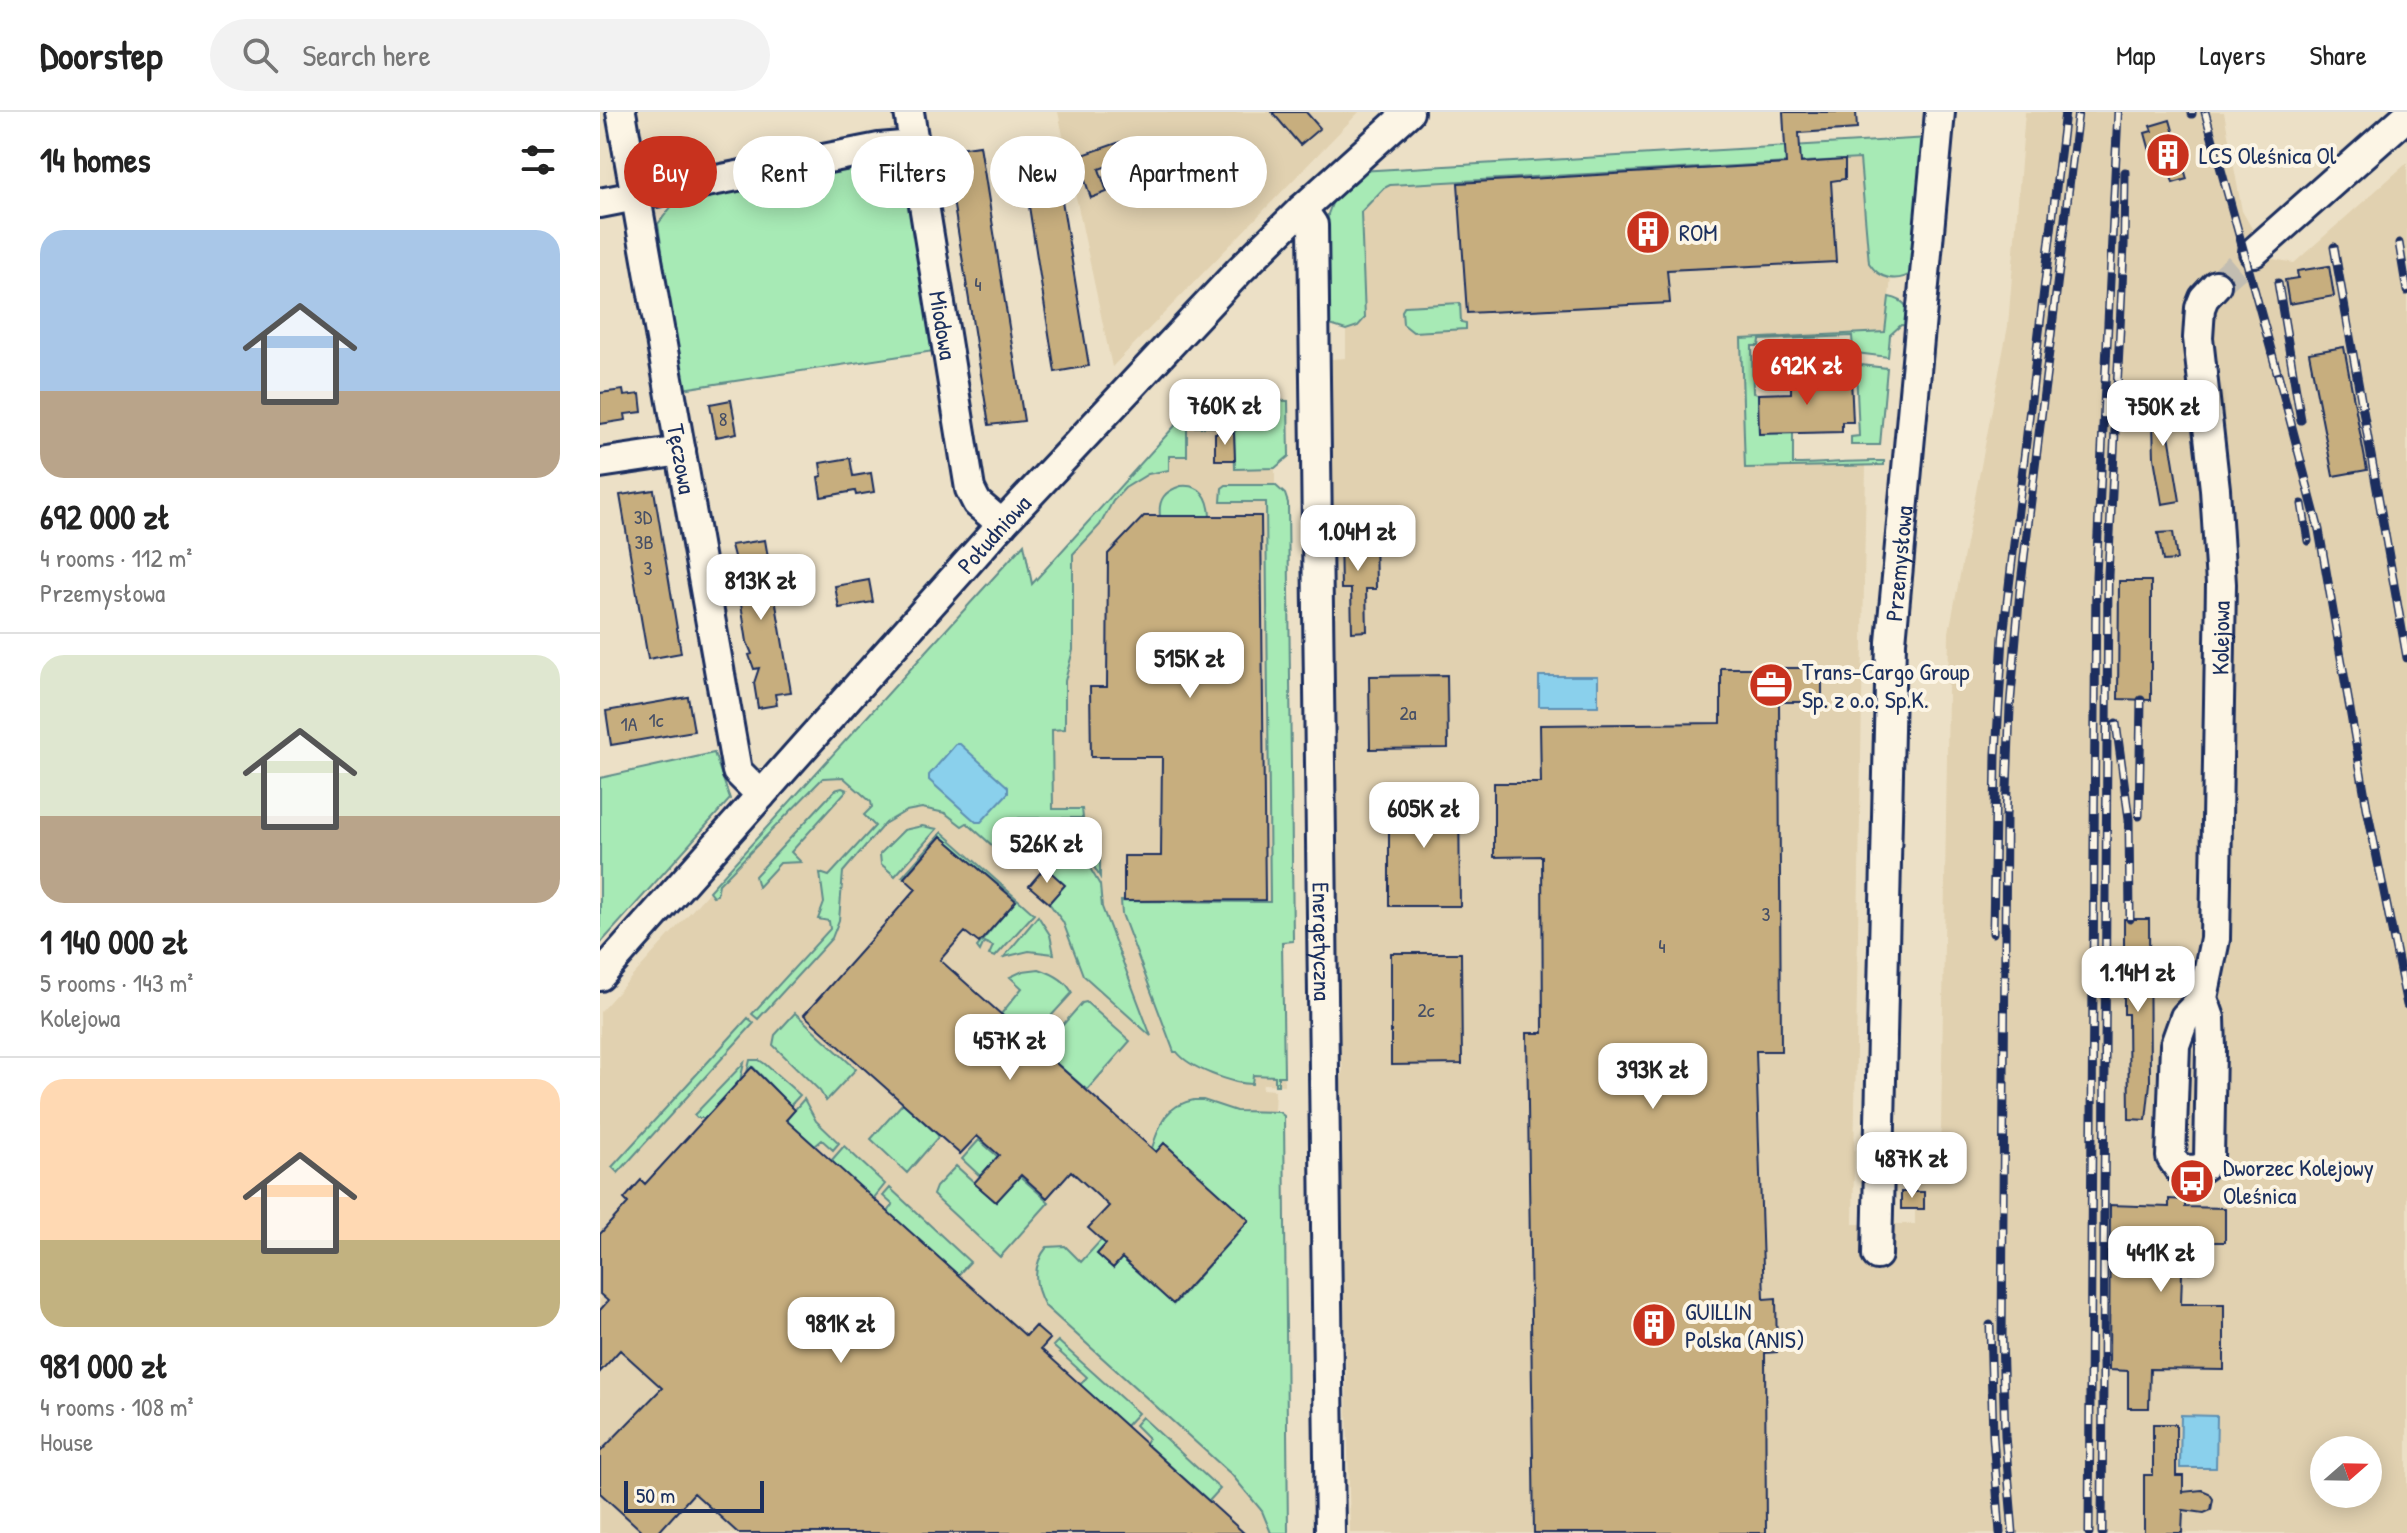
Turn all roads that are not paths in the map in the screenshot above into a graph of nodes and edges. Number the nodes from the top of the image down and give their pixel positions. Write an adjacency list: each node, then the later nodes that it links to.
1 (621, 112): 6 (street, Tęczowa)
2 (909, 112): 7 (street, Miodowa)
3 (1409, 112): 14 (street, Południowa)
4 (1940, 112): 23 (street, Przemysłowa)
5 (2407, 116): 15 (street)
6 (625, 136)
7 (913, 136)
8 (851, 154): 9 (street)
9 (717, 181)
10 (624, 200): 11 (street)
11 (600, 203)
12 (639, 208): 17 (street, Tęczowa)
13 (924, 208): 19 (street, Miodowa)
14 (1302, 209): 19 (street, Południowa); 24 (street, Energetyczna)
15 (2254, 252)
16 (2216, 285): 22 (street, Kolejowa)
17 (681, 451): 18 (street); 20 (street, Tęczowa)
18 (600, 463)
19 (1002, 524): 20 (street, Południowa)
20 (761, 795): 21 (street, Południowa)
21 (600, 976)
22 (2203, 998): 22 (street, Kolejowa)
23 (1877, 1255)
24 (1330, 1533)

